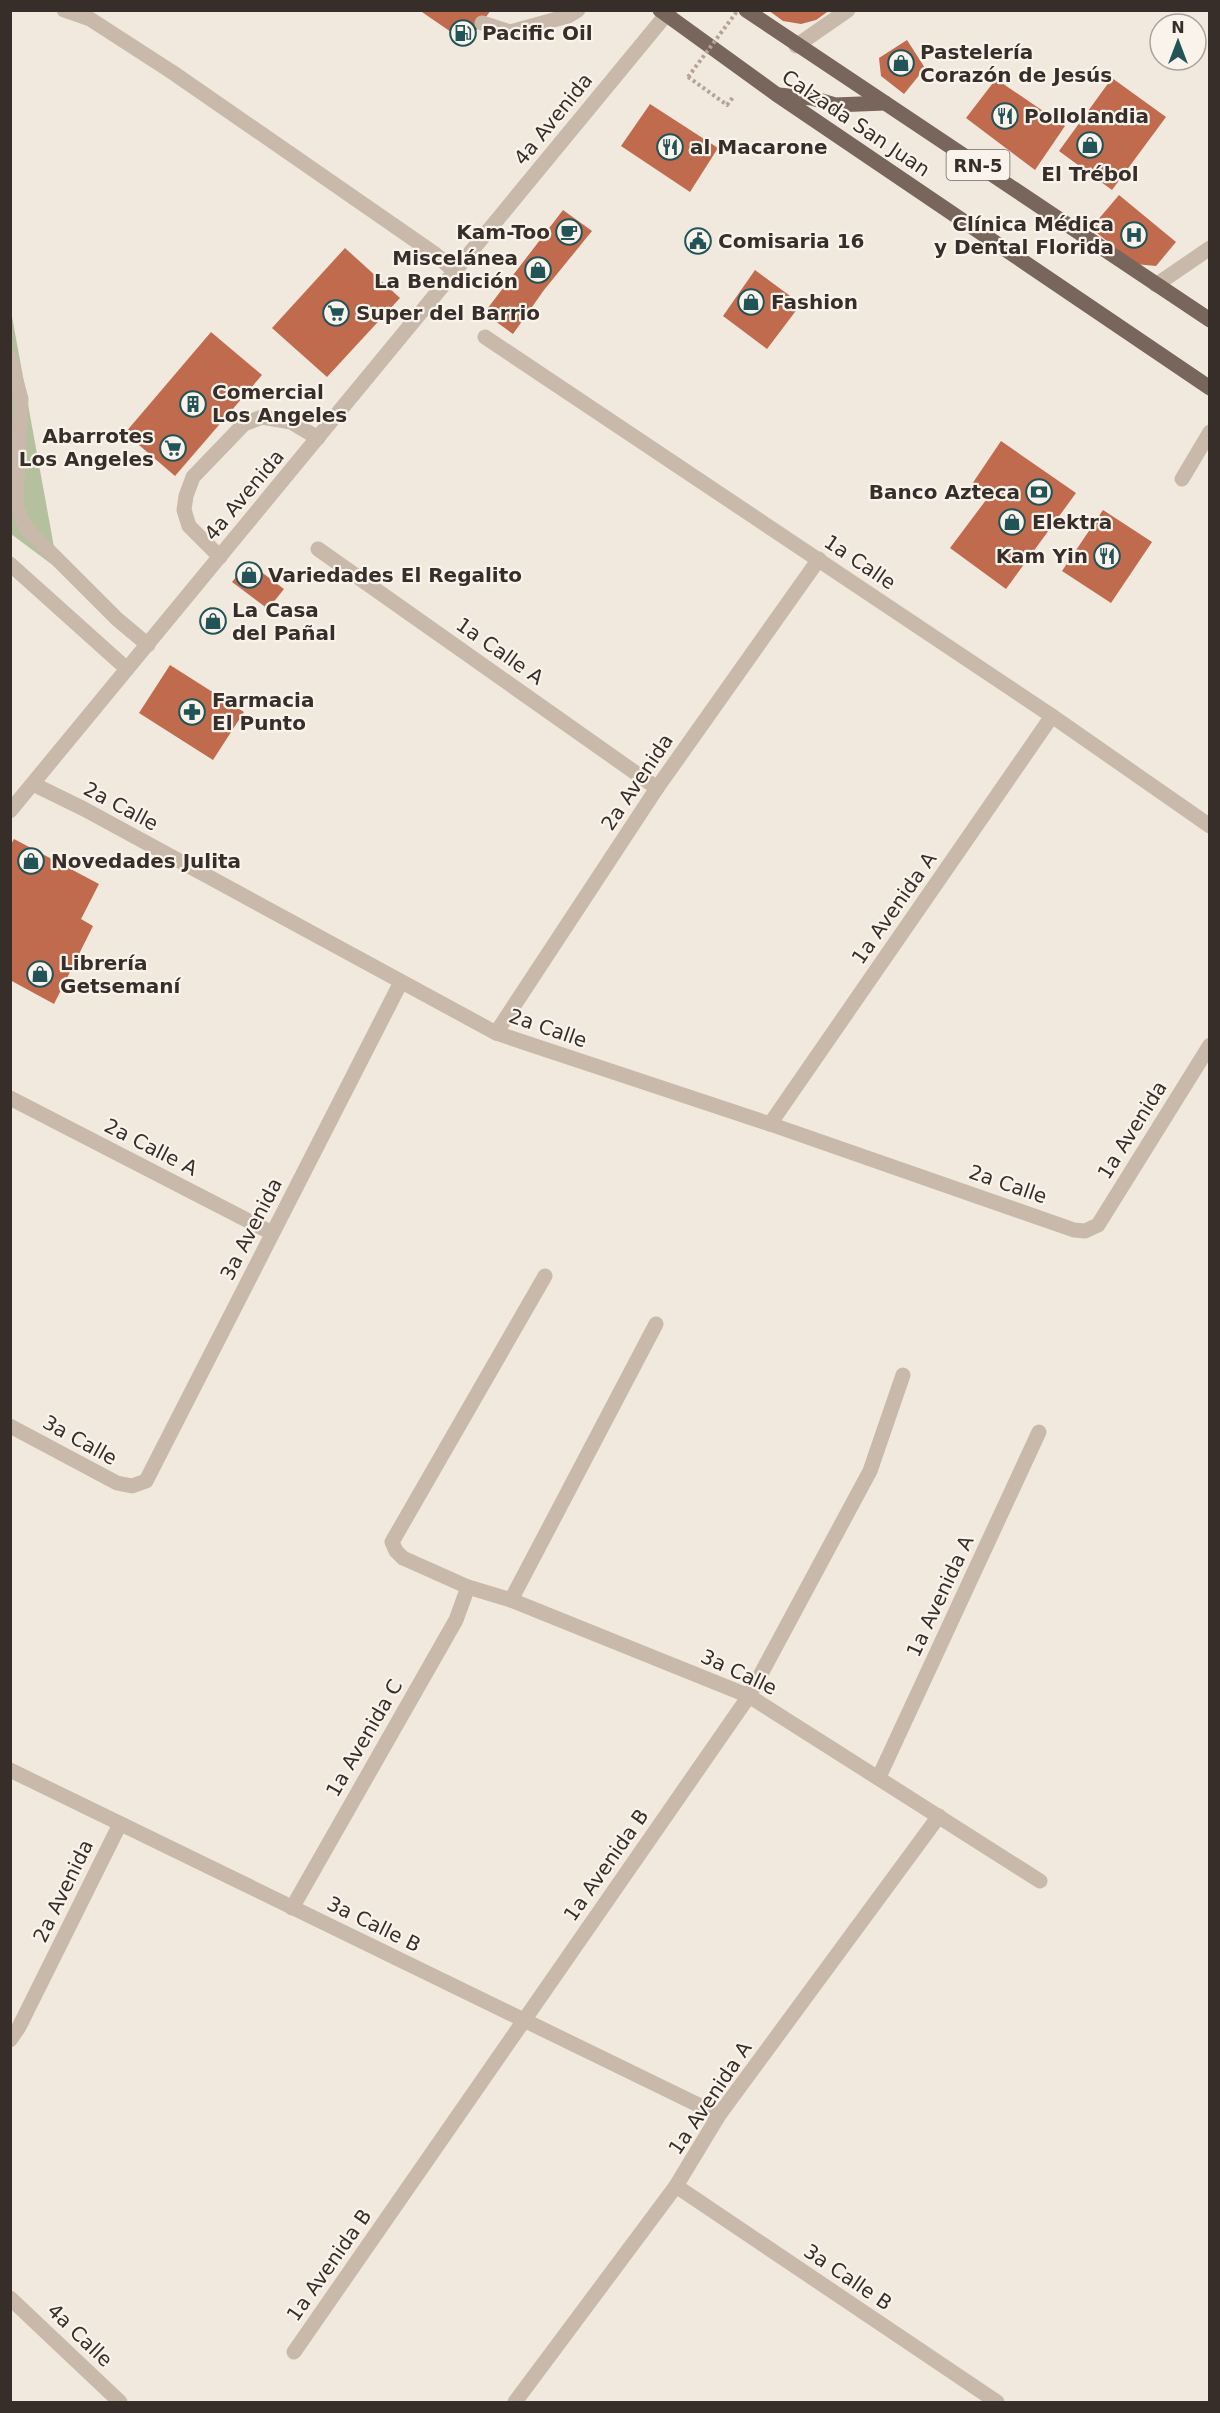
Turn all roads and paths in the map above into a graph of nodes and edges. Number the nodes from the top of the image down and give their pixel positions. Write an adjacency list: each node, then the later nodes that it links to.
1 (64, 10): 13 (street)
2 (578, 10): 7 (street)
3 (738, 10): 11 (path, bridge)
4 (746, 10): 8 (main road, Calzada San Juan / RN-5)
5 (848, 10): 8 (street)
6 (665, 12): 9 (main road, Calzada San Juan / RN-5); 13 (street, 4a Avenida)
7 (482, 23)
8 (796, 46): 10 (main road, Calzada San Juan / RN-5)
9 (776, 94): 10 (main road); 18 (main road, Calzada San Juan / RN-5)
10 (885, 103): 14 (main road, Calzada San Juan / RN-5)
11 (727, 105)
12 (1209, 248): 14 (street)
13 (455, 272): 20 (street, 4a Avenida)
14 (1156, 285): 15 (main road, Calzada San Juan / RN-5)
15 (1209, 320)
16 (485, 337): 24 (street, 1a Calle)
17 (10, 358): 26 (street)
18 (1209, 388)
19 (1209, 432): 21 (street)
20 (318, 438): 23 (street, 4a Avenida); 23 (street)
21 (1182, 478)
22 (318, 549): 30 (street, 1a Calle A)
23 (220, 557): 26 (street, 4a Avenida)
24 (819, 559): 28 (street, 1a Calle); 30 (street, 2a Avenida)
25 (10, 564): 27 (street)
26 (147, 645): 27 (street, 4a Avenida)
27 (127, 669): 29 (street, 4a Avenida)
28 (1052, 716): 32 (street, 1a Calle); 37 (street, 1a Avenida A)
29 (33, 783): 31 (street, 4a Avenida); 33 (street, 2a Calle)
30 (657, 788): 34 (street, 2a Avenida)
31 (10, 811)
32 (1209, 826)
33 (401, 982): 34 (street, 2a Calle); 39 (street, 3a Avenida)
34 (496, 1033): 37 (street, 2a Calle)
35 (1209, 1045): 38 (street, 1a Avenida)
36 (10, 1098): 39 (street, 2a Calle A)
37 (770, 1124): 38 (street, 2a Calle)
38 (1085, 1231)
39 (272, 1233): 45 (street, 3a Avenida)
40 (545, 1276): 46 (street, 3a Calle)
41 (656, 1324): 47 (street)
42 (903, 1375): 48 (street, 1a Avenida B)
43 (10, 1426): 45 (street, 3a Calle)
44 (1039, 1432): 50 (street, 1a Avenida A)
45 (132, 1486)
46 (468, 1587): 47 (street, 3a Calle); 54 (street, 1a Avenida C)
47 (511, 1600): 48 (street, 3a Calle)
48 (748, 1696): 50 (street, 3a Calle); 55 (street, 1a Avenida B)
49 (10, 1770): 52 (street, 3a Calle B)
50 (879, 1777): 51 (street, 3a Calle)
51 (939, 1816): 53 (street, 3a Calle); 57 (street, 1a Avenida A)
52 (120, 1824): 54 (street, 3a Calle B); 56 (street, 2a Avenida)
53 (1040, 1881)
54 (292, 1908): 55 (street, 3a Calle B)
55 (525, 2021): 57 (street, 3a Calle B); 60 (street, 1a Avenida B)
56 (10, 2040)
57 (719, 2115): 58 (street, 1a Avenida A)
58 (676, 2186): 62 (street, 1a Avenida A); 63 (street, 3a Calle B)
59 (10, 2298): 61 (street, 4a Calle)
60 (294, 2352)
61 (120, 2403)
62 (515, 2403)
63 (997, 2403)

